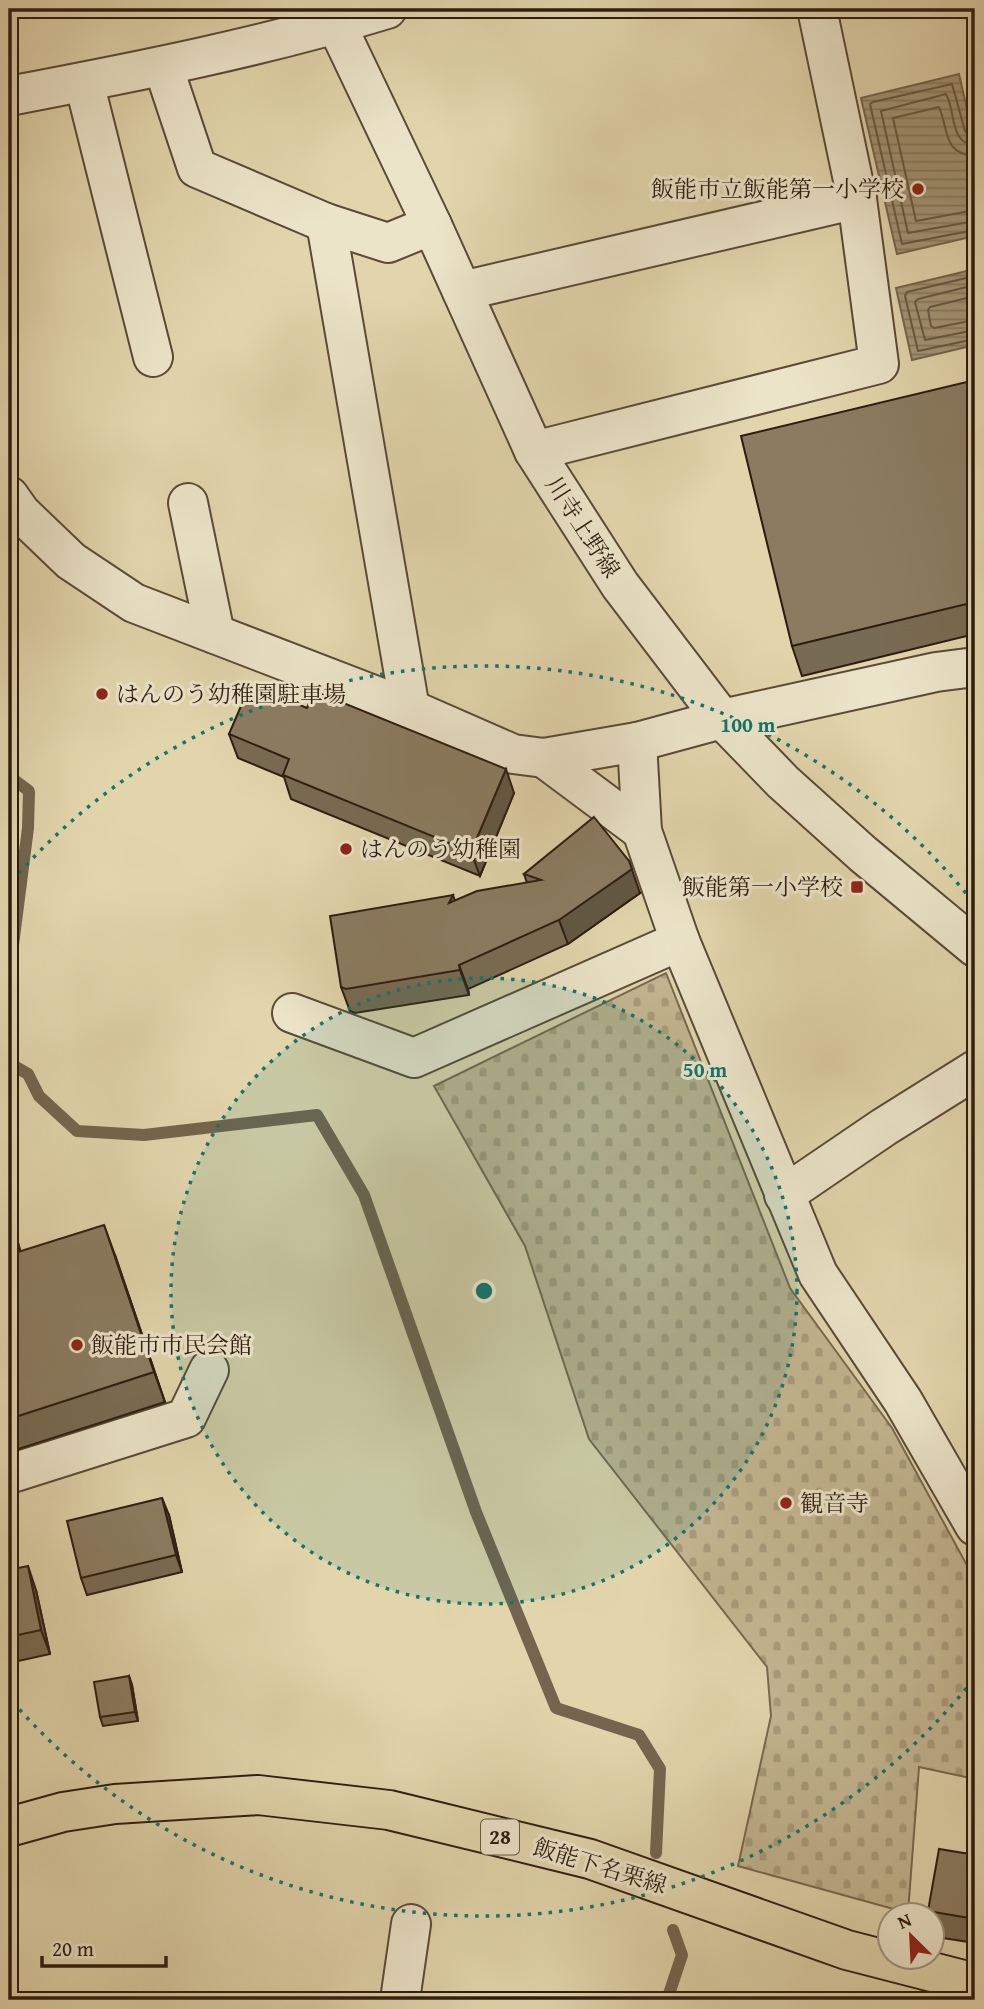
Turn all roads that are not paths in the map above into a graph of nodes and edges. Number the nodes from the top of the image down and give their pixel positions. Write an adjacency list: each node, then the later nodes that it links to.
1 (387, 9): 3 (street)
2 (817, 9): 7 (street)
3 (333, 16): 4 (street); 9 (street, 川寺上野線)
4 (163, 66): 5 (street); 8 (street)
5 (84, 82): 6 (street); 11 (street)
6 (9, 96)
7 (857, 199): 10 (street); 12 (street)
8 (326, 223): 9 (street); 17 (street)
9 (432, 225): 10 (street, 川寺上野線)
10 (462, 291): 12 (street, 川寺上野線)
11 (153, 357)
12 (534, 451): 18 (street, 川寺上野線)
13 (9, 496): 15 (street)
14 (188, 503): 15 (street)
15 (215, 634): 17 (street)
16 (975, 667): 18 (street)
17 (410, 709): 20 (street)
18 (722, 719): 19 (street); 23 (street, 川寺上野線)
19 (636, 742): 20 (street); 21 (street)
20 (544, 758): 21 (street)
21 (642, 831): 22 (street)
22 (680, 942): 24 (street); 26 (street)
23 (975, 947)
24 (292, 1013)
25 (975, 1070): 26 (street)
26 (784, 1195): 29 (street)
27 (209, 1370): 28 (street)
28 (9, 1474)
29 (975, 1526)
30 (9, 1828): 32 (main road, 飯能下名栗線 / 28)
31 (411, 1924): 33 (street)
32 (975, 1983)
33 (400, 2000)

